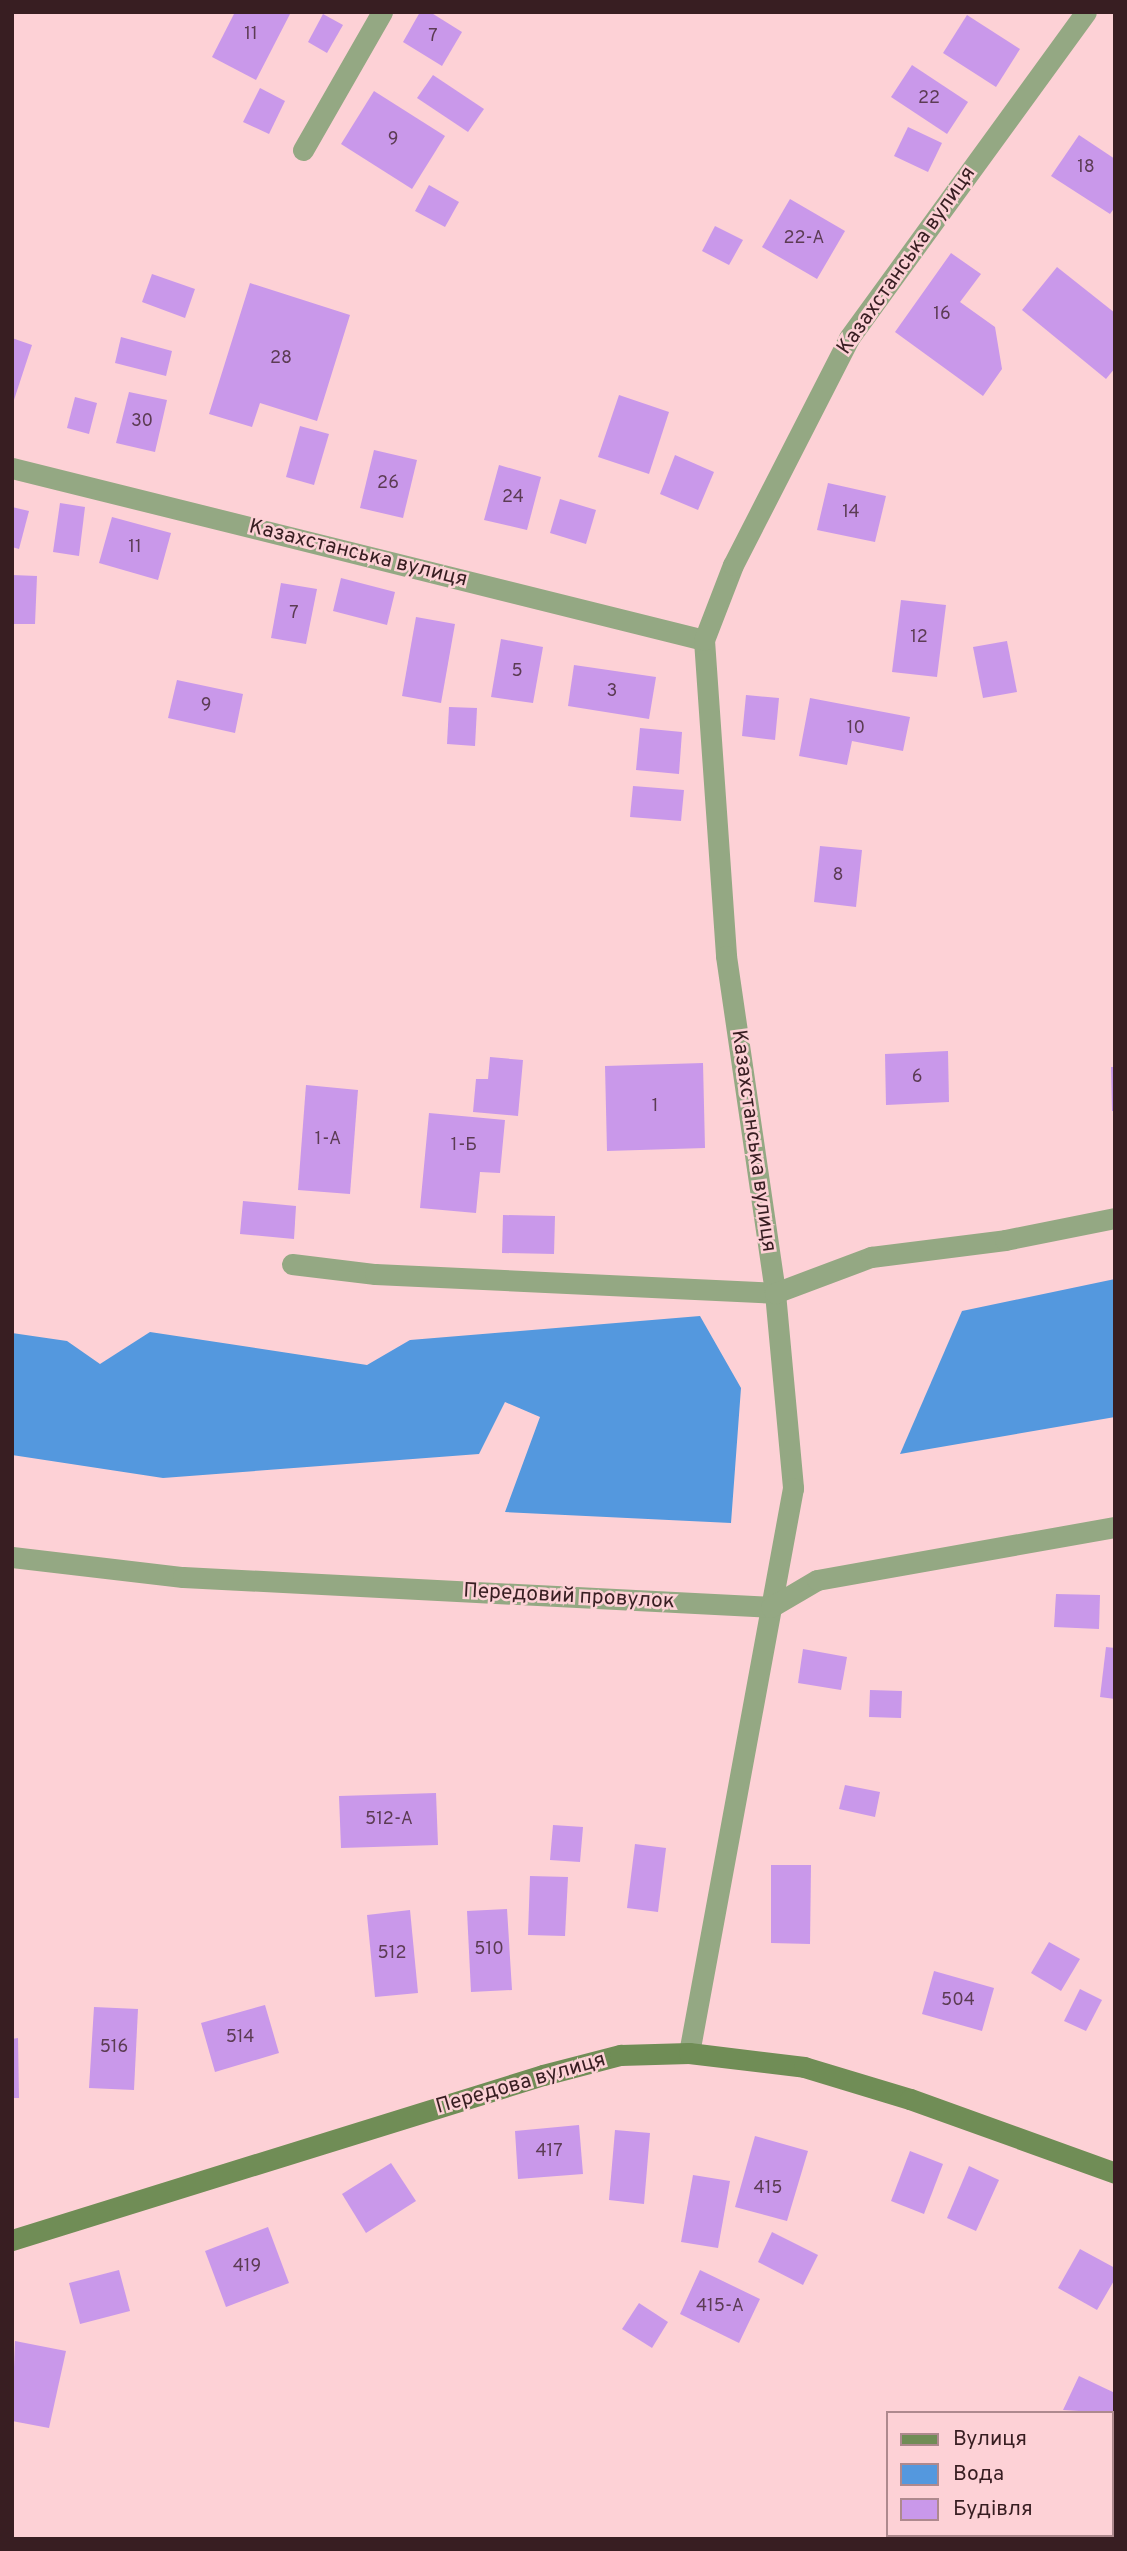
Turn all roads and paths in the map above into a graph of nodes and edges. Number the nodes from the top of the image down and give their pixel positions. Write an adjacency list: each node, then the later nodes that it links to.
1 (382, 12): 3 (street)
2 (1086, 12): 5 (street, Казахстанська вулиця)
3 (303, 150)
4 (12, 468): 5 (street, Казахстанська вулиця)
5 (704, 640): 8 (street, Казахстанська вулиця)
6 (1115, 1218): 8 (street)
7 (292, 1264): 8 (street)
8 (775, 1293): 11 (street, Казахстанська вулиця)
9 (1115, 1527): 11 (street)
10 (12, 1557): 11 (street, Передовий провулок)
11 (771, 1607): 12 (street, Казахстанська вулиця)
12 (689, 2053): 13 (street, Передова вулиця); 14 (street, Передова вулиця)
13 (1115, 2173)
14 (12, 2240)

